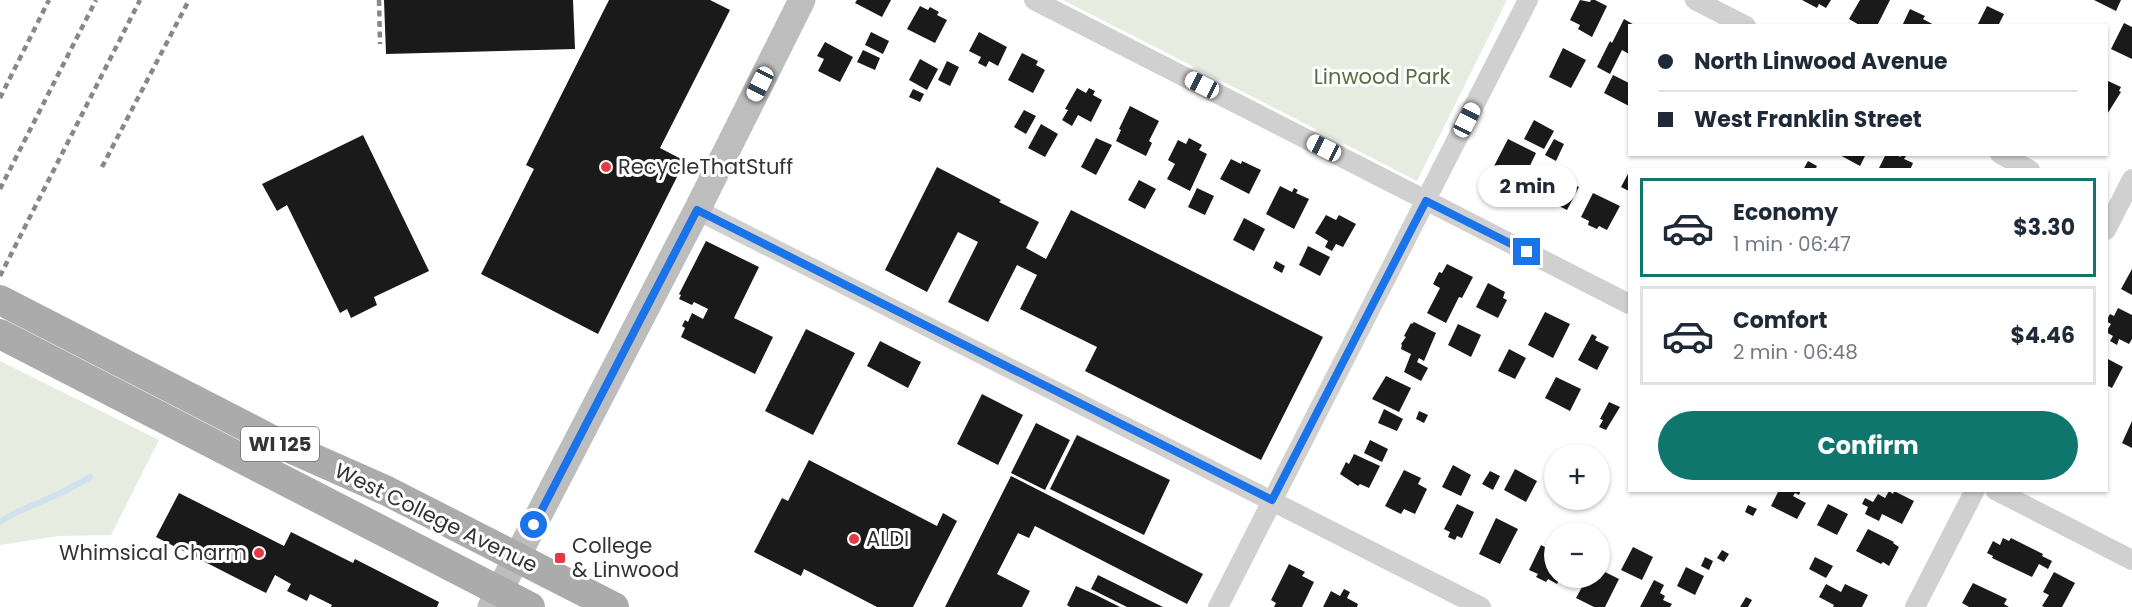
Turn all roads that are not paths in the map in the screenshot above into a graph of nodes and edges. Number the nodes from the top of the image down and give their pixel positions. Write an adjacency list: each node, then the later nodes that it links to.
1 (802, 0): 10 (street)
2 (1034, 0): 9 (street)
3 (1528, 0): 9 (street)
4 (1695, 0): 5 (street)
5 (1742, 24)
6 (2004, 156): 7 (street)
7 (2026, 168)
8 (2132, 179): 11 (street)
9 (1426, 201): 13 (street); 17 (street)
10 (697, 210): 17 (street); 19 (street)
11 (2115, 218)
12 (0, 300): 19 (main road, West College Avenue / WI 125)
13 (1628, 303)
14 (0, 334): 19 (main road, West College Avenue / WI 125)
15 (1974, 492): 24 (street)
16 (1999, 492): 18 (street)
17 (1272, 500): 22 (street); 23 (street)
18 (2132, 560)
19 (504, 583): 20 (main road, West College Avenue / WI 125); 21 (main road, West College Avenue / WI 125)
20 (530, 607)
21 (614, 607)
22 (1218, 607)
23 (1481, 607)
24 (1915, 607)

